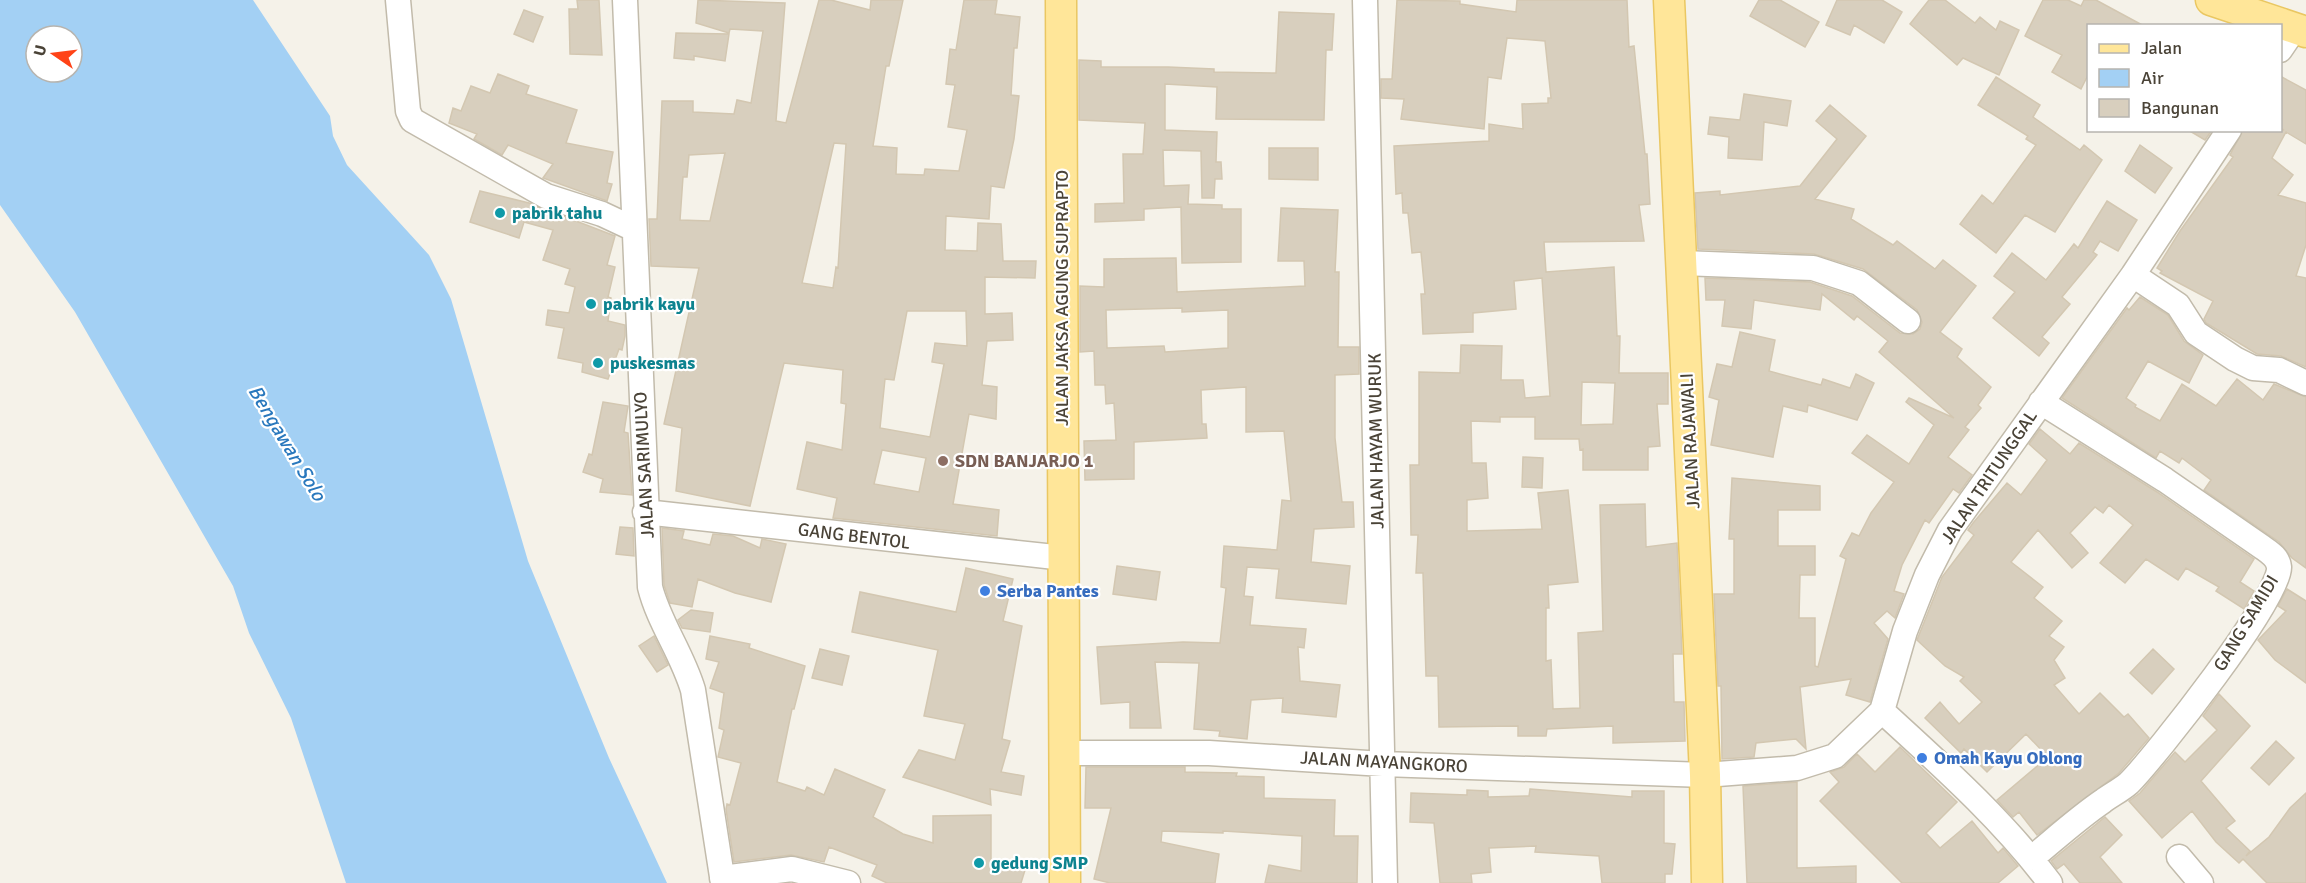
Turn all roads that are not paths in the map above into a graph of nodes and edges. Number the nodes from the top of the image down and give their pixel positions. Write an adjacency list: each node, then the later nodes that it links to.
1 (398, 0): 9 (street)
2 (625, 0): 9 (street, JALAN SARIMULYO)
3 (1061, 0): 16 (main road, JALAN JAKSA AGUNG SUPRAPTO)
4 (1365, 0): 19 (street, JALAN HAYAM WURUK)
5 (1669, 0): 10 (main road, JALAN RAJAWALI)
6 (2211, 0): 7 (main road)
7 (2266, 24)
8 (2228, 132): 11 (street, JALAN TRITUNGGAL)
9 (634, 229): 15 (street, JALAN SARIMULYO)
10 (1682, 263): 12 (street); 20 (main road, JALAN RAJAWALI)
11 (2133, 275): 13 (street); 14 (street, JALAN TRITUNGGAL)
12 (1908, 321)
13 (2306, 383)
14 (2040, 402): 17 (street, JALAN TRITUNGGAL); 22 (street, GANG SAMIDI)
15 (645, 512): 16 (street, GANG BENTOL); 23 (street, JALAN SARIMULYO)
16 (1064, 558): 18 (main road, JALAN JAKSA AGUNG SUPRAPTO)
17 (1882, 711): 20 (street, JALAN TRITUNGGAL); 22 (street)
18 (1063, 753): 19 (street, JALAN MAYANGKORO); 25 (main road, JALAN JAKSA AGUNG SUPRAPTO)
19 (1383, 764): 20 (street, JALAN MAYANGKORO); 26 (street, JALAN HAYAM WURUK)
20 (1705, 775): 27 (main road, JALAN RAJAWALI)
21 (2179, 857): 29 (street)
22 (2032, 858): 28 (street)
23 (723, 880): 24 (street)
24 (848, 883)
25 (1065, 883)
26 (1385, 883)
27 (1707, 883)
28 (2050, 883)
29 (2200, 883)

